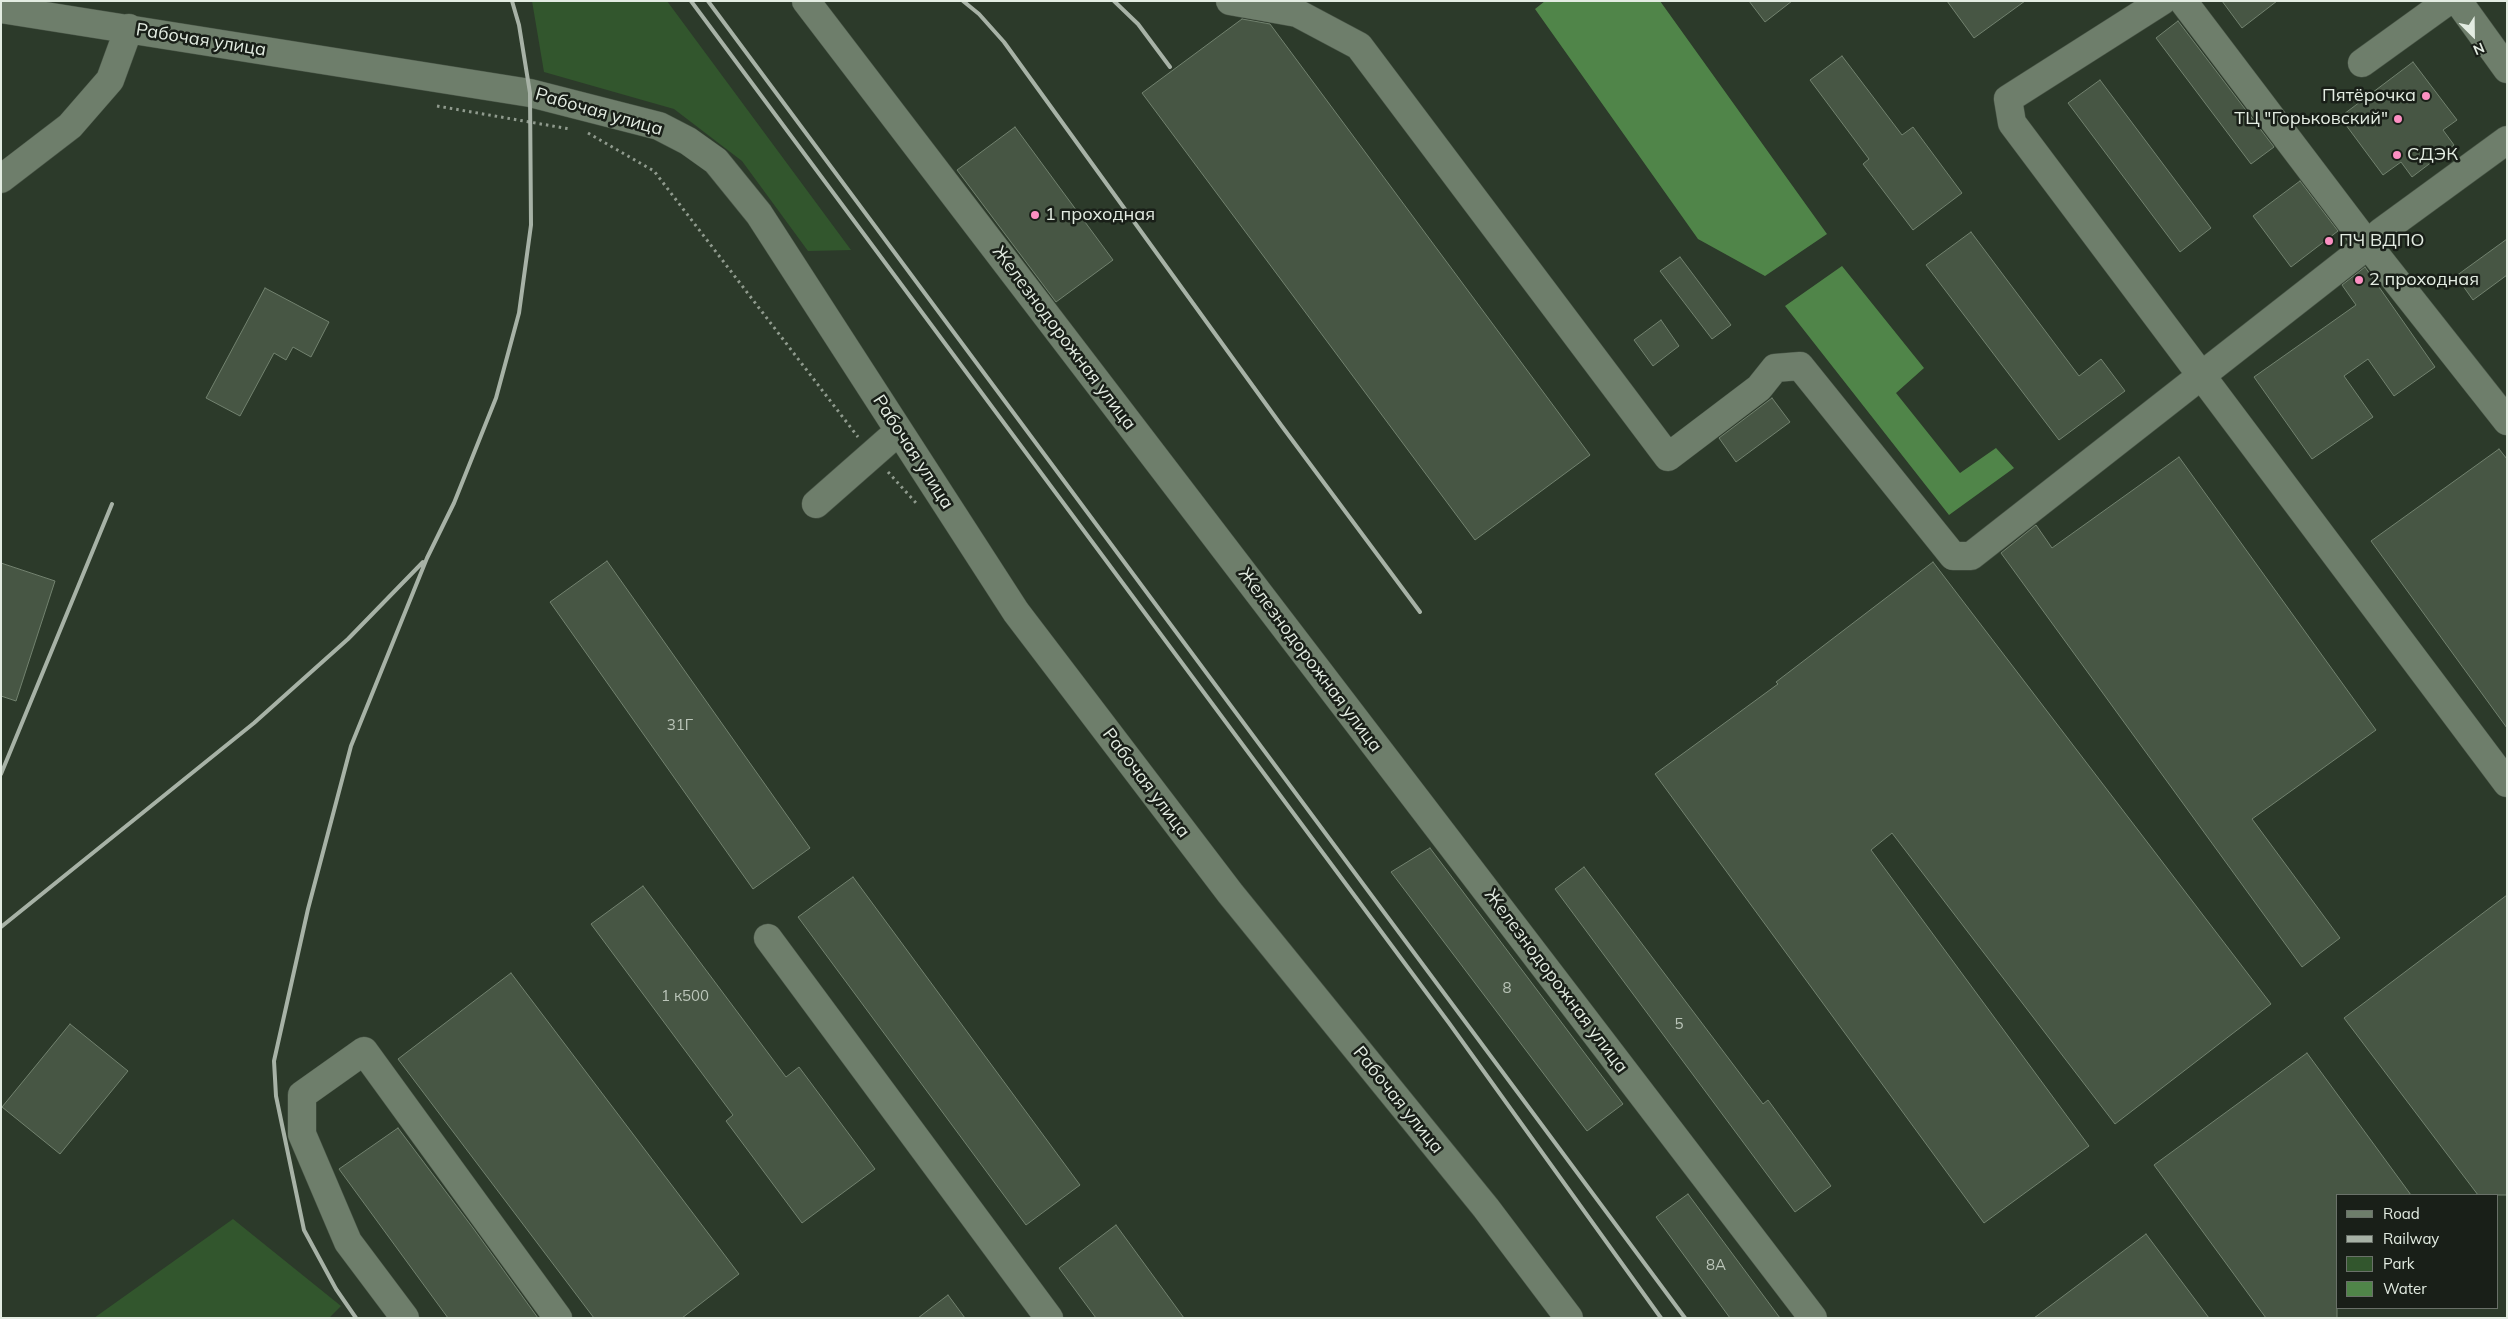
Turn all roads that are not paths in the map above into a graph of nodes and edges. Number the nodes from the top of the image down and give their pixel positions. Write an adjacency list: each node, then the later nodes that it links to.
1 (806, 1): 24 (street, Железнодорожная улица)
2 (1230, 1): 14 (street)
3 (2162, 1): 14 (street)
4 (2183, 1): 13 (street)
5 (2448, 1): 9 (street)
6 (2458, 1): 10 (street)
7 (1, 9): 8 (street, Рабочая улица)
8 (129, 28): 12 (street); 16 (street, Рабочая улица)
9 (2362, 63)
10 (2507, 69)
11 (2507, 140): 13 (street)
12 (1, 179)
13 (2368, 245): 14 (street); 15 (street)
14 (2202, 375): 18 (street)
15 (2507, 421)
16 (899, 432): 17 (street); 23 (street, Рабочая улица)
17 (816, 504)
18 (2507, 783)
19 (768, 938): 22 (street)
20 (406, 1318): 21 (street)
21 (558, 1318)
22 (1049, 1318)
23 (1569, 1318)
24 (1813, 1318)

